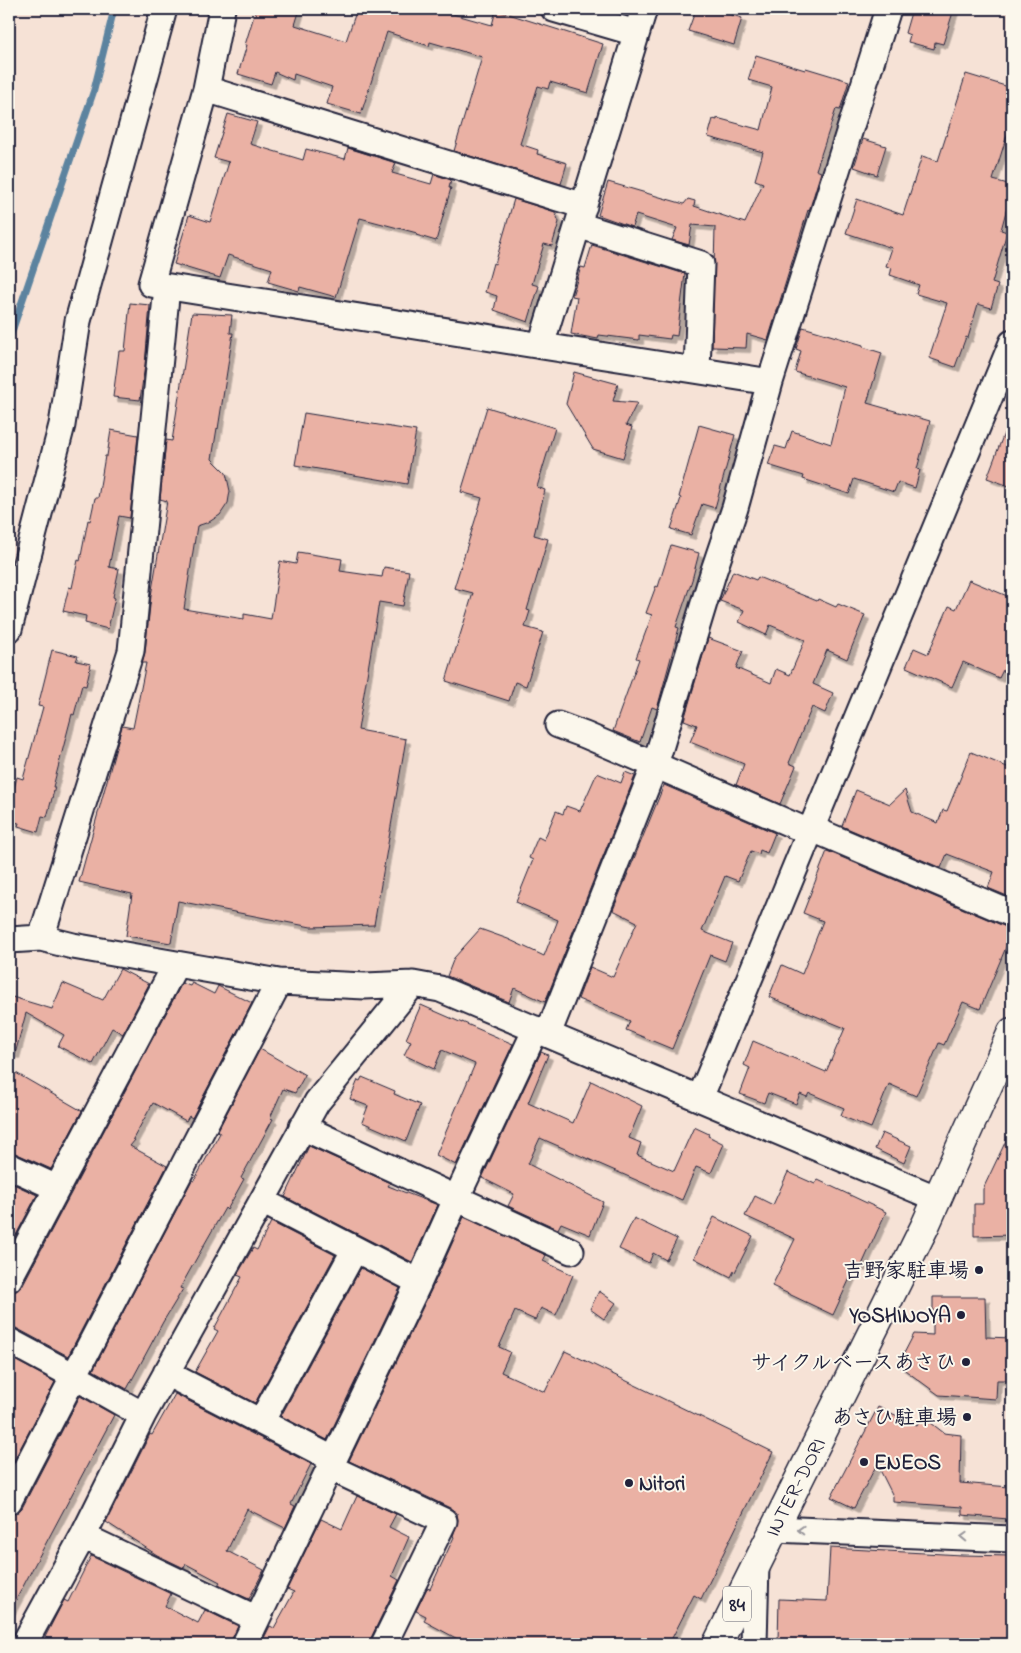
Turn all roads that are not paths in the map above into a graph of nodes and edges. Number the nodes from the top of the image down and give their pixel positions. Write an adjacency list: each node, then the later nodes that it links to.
1 (164, 9): 14 (street)
2 (222, 9): 7 (street)
3 (554, 9): 6 (street)
4 (644, 9): 6 (street)
5 (888, 9): 13 (street)
6 (636, 33): 8 (street)
7 (206, 89): 8 (street); 9 (street)
8 (581, 215): 11 (street); 12 (street)
9 (167, 286): 11 (street); 19 (street)
10 (1012, 342): 17 (street)
11 (541, 345): 12 (street)
12 (697, 370): 13 (street)
13 (770, 382): 16 (street)
14 (9, 629)
15 (558, 725): 16 (street)
16 (655, 765): 17 (street); 24 (street)
17 (810, 830): 18 (street); 26 (street)
18 (1012, 914)
19 (41, 938): 20 (street); 21 (street)
20 (9, 940)
21 (176, 964): 22 (street); 29 (street)
22 (279, 982): 23 (street); 39 (street)
23 (413, 984): 24 (street); 27 (street)
24 (542, 1032): 26 (street); 30 (street)
25 (1012, 1032): 31 (main road, INTER-DORI / 84)
26 (700, 1098): 31 (street)
27 (302, 1127): 30 (street); 32 (street)
28 (9, 1166): 29 (street)
29 (57, 1188): 35 (street)
30 (457, 1197): 34 (street); 36 (street)
31 (938, 1198): 44 (main road, INTER-DORI / 84)
32 (262, 1201): 33 (street); 38 (street)
33 (356, 1249): 36 (street); 41 (street)
34 (571, 1251)
35 (9, 1279)
36 (419, 1282): 42 (street)
37 (9, 1341): 39 (street)
38 (166, 1373): 40 (street); 41 (street)
39 (74, 1376): 40 (street); 43 (street)
40 (143, 1415): 45 (street)
41 (261, 1422): 42 (street)
42 (331, 1463): 48 (street); 51 (street)
43 (9, 1501)
44 (774, 1529): 46 (street, one-way to 44); 47 (main road, INTER-DORI / 84)
45 (83, 1536): 48 (street); 49 (street)
46 (1012, 1539)
47 (756, 1564): 52 (main road, INTER-DORI / 84); 53 (street)
48 (257, 1619): 50 (street)
49 (24, 1644)
50 (245, 1644)
51 (384, 1644)
52 (717, 1644)
53 (754, 1644)

